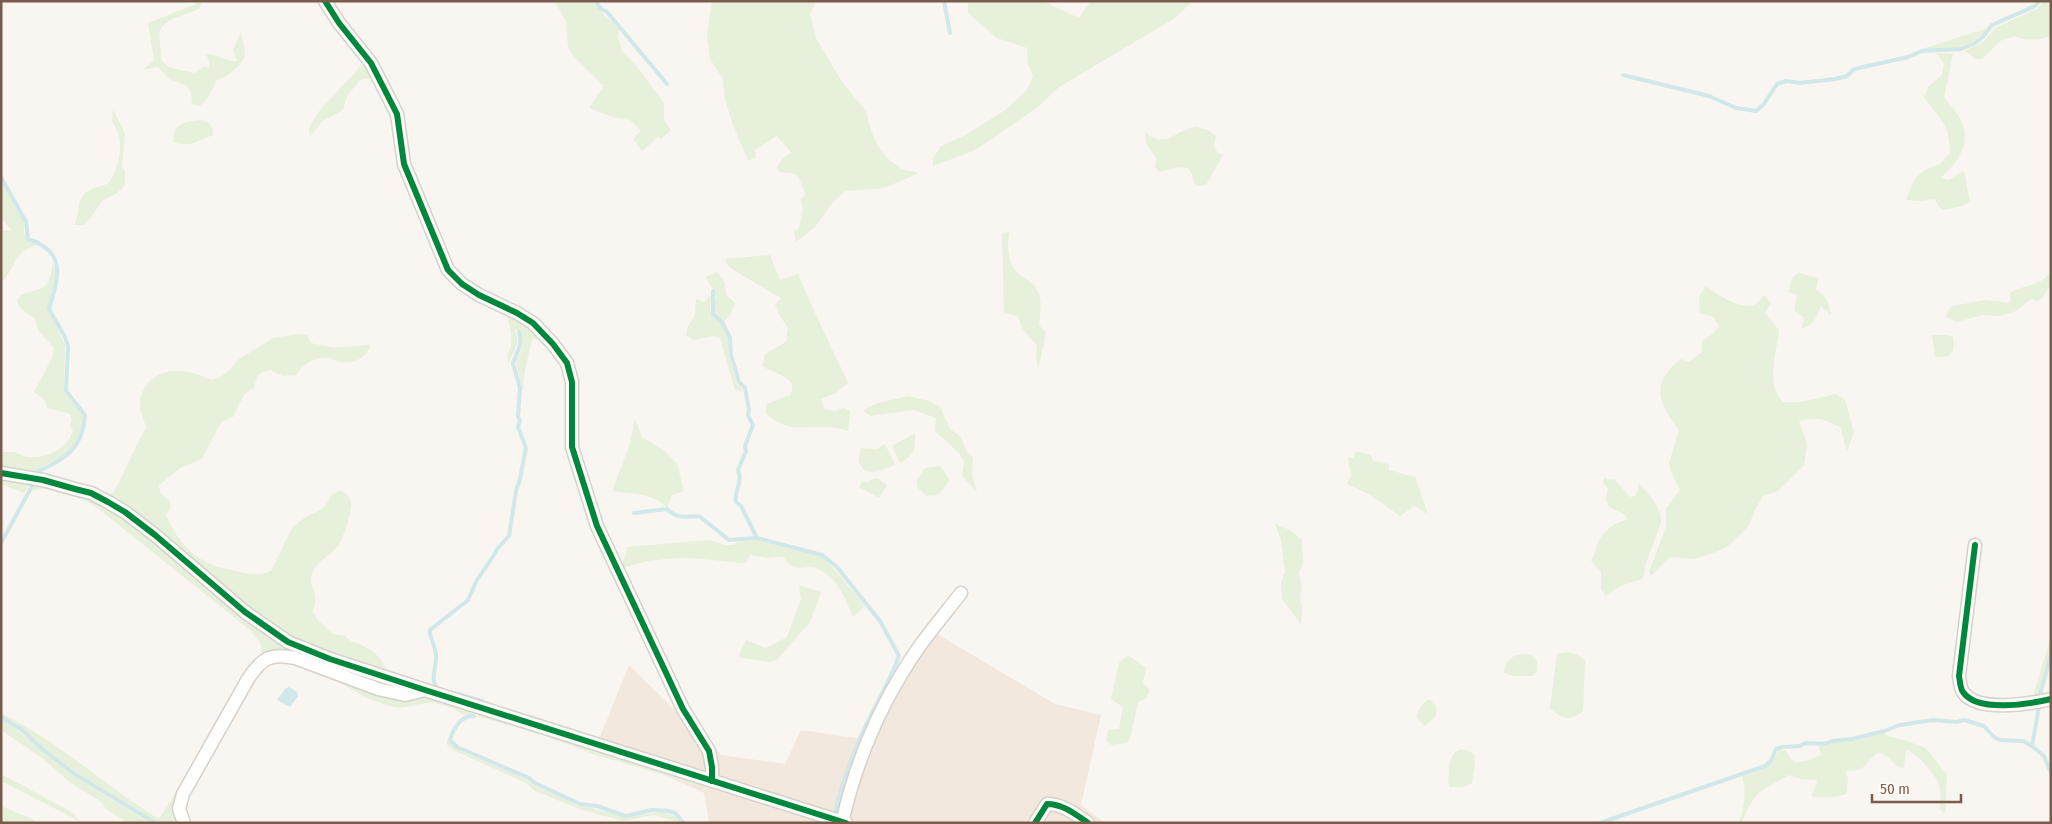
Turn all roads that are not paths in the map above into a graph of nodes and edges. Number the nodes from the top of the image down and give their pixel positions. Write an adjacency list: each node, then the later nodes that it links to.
1 (325, 1): 7 (street)
2 (1, 473): 5 (street)
3 (1975, 545): 6 (street)
4 (962, 593): 8 (street)
5 (425, 690): 7 (street); 9 (street)
6 (2051, 699)
7 (712, 780): 8 (street)
8 (843, 822)
9 (184, 823)
10 (1034, 823): 11 (street)
11 (1088, 823)

